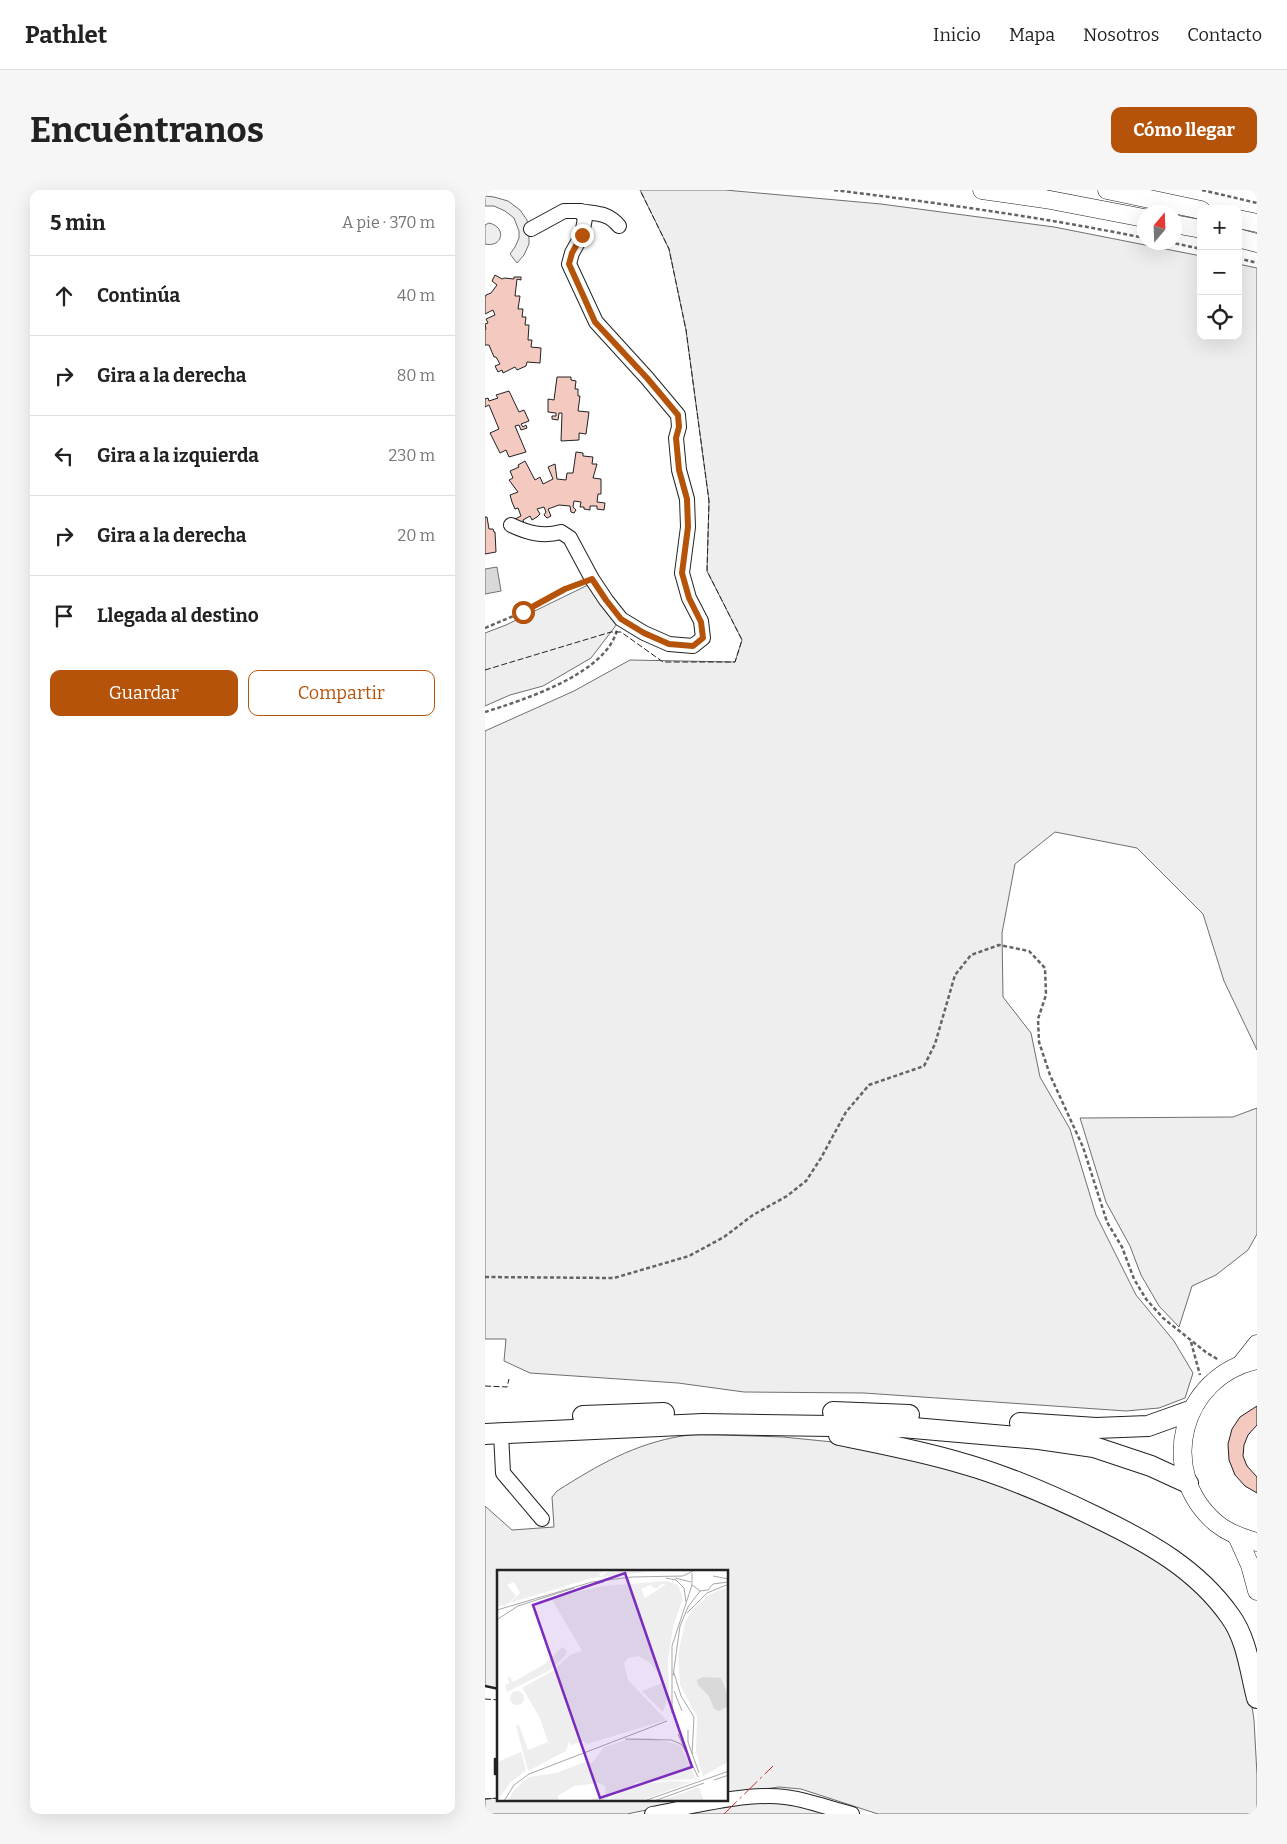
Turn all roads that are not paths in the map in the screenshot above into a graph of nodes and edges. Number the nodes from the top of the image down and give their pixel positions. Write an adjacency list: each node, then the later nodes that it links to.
1 (982, 190): 5 (main road)
2 (1107, 190): 3 (main road)
3 (1197, 209)
4 (580, 211): 9 (lane); 11 (lane); 14 (lane)
5 (1137, 216)
6 (1242, 220): 7 (main road)
7 (1257, 223)
8 (1182, 225): 10 (main road)
9 (619, 226)
10 (1197, 228)
11 (531, 229)
12 (1242, 239): 13 (main road)
13 (1257, 243)
14 (511, 525)
15 (1257, 1344): 16 (main road)
16 (1244, 1364): 17 (main road)
17 (1190, 1411): 18 (highway); 21 (main road)
18 (485, 1421)
19 (783, 1425): 20 (highway); 21 (highway); 26 (highway)
20 (493, 1434): 22 (lane)
21 (1188, 1484): 23 (main road)
22 (542, 1519)
23 (1237, 1536): 24 (main road); 25 (main road)
24 (1257, 1542)
25 (1257, 1591)
26 (1257, 1698)
27 (729, 1801): 30 (lane)
28 (719, 1802): 29 (lane)
29 (652, 1814)
30 (851, 1814)

